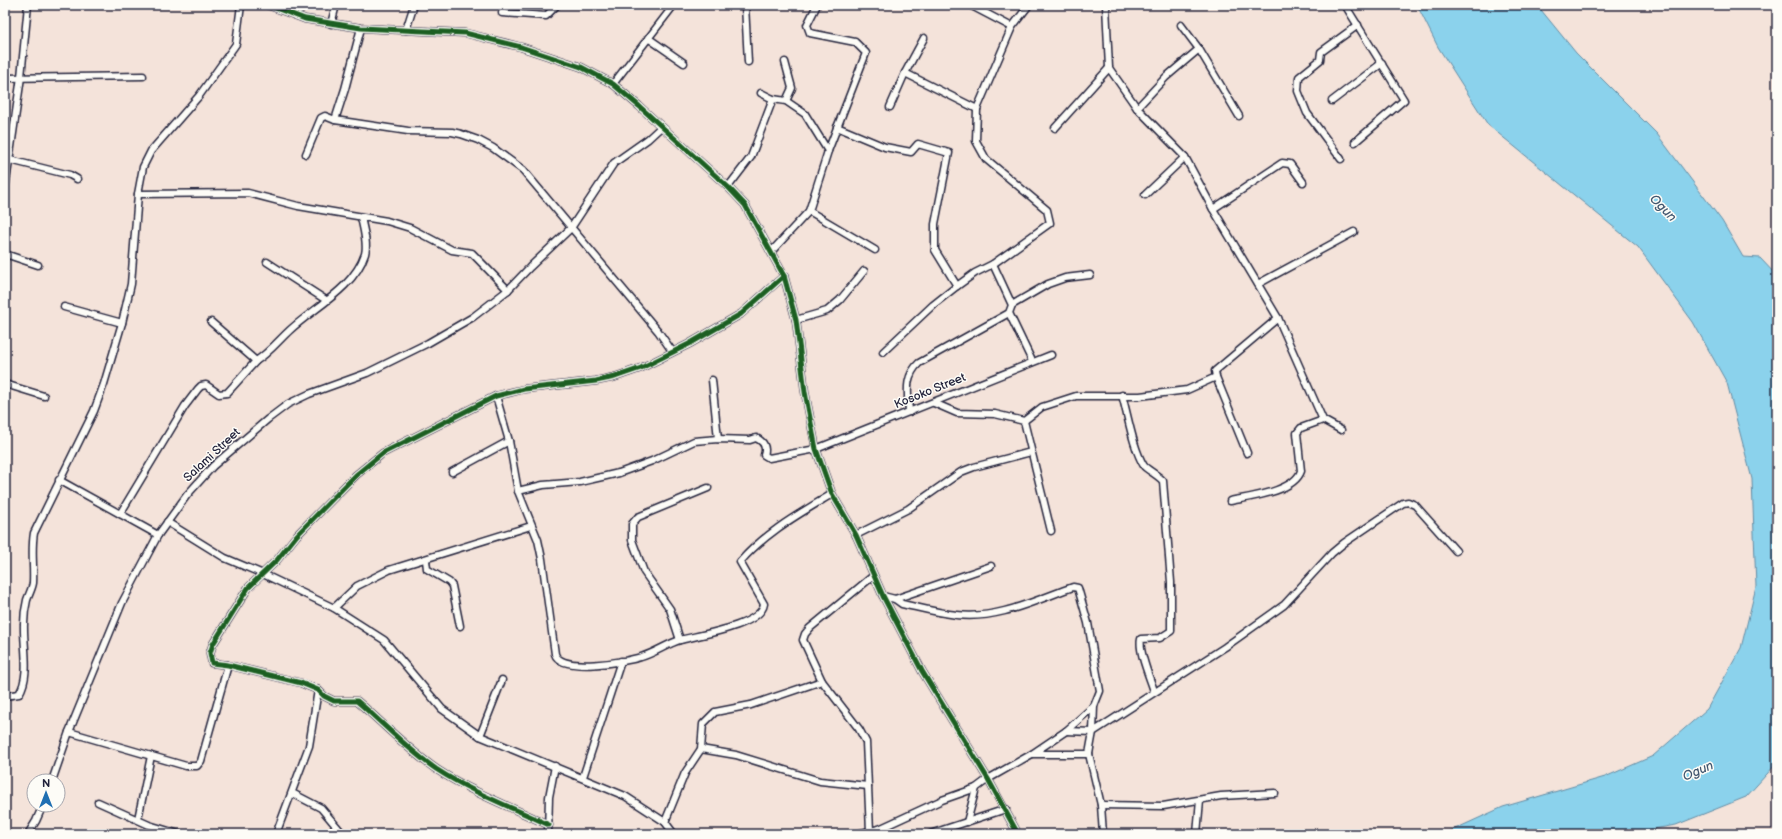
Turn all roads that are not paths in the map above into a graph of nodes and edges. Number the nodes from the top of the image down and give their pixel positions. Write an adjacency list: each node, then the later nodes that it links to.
1 (28, 5): 31 (street)
2 (241, 5): 56 (street)
3 (268, 5): 15 (street)
4 (336, 5): 15 (street)
5 (414, 5): 20 (street)
6 (557, 5): 14 (street)
7 (674, 5): 21 (street)
8 (745, 5): 24 (street)
9 (817, 5): 44 (street)
10 (970, 5): 18 (street)
11 (1029, 5): 18 (street)
12 (1106, 5): 28 (street)
13 (1345, 5): 17 (street)
14 (502, 13)
15 (331, 24): 19 (street)
16 (1181, 25): 23 (street)
17 (1358, 25): 27 (street); 50 (street)
18 (1012, 27): 40 (street)
19 (361, 28): 20 (street); 42 (street)
20 (406, 30): 33 (street)
21 (648, 38): 26 (street); 33 (street)
22 (924, 38): 29 (street)
23 (1199, 49): 39 (street); 41 (street)
24 (748, 62)
25 (785, 62): 36 (street)
26 (684, 63)
27 (1382, 63): 37 (street); 46 (street)
28 (1109, 68): 39 (street); 45 (street)
29 (905, 73): 38 (street); 40 (street)
30 (143, 76): 31 (street)
31 (21, 77): 32 (street); 51 (street)
32 (5, 78)
33 (612, 84): 43 (street)
34 (762, 93): 35 (street)
35 (773, 100): 36 (street); 54 (street)
36 (786, 101): 47 (street)
37 (1332, 101)
38 (890, 107)
39 (1137, 108): 49 (street)
40 (977, 109): 67 (street)
41 (1239, 116)
42 (335, 120): 48 (street); 61 (street)
43 (661, 127): 54 (street); 61 (street)
44 (837, 127): 47 (street); 73 (street)
45 (1055, 128)
46 (1355, 142)
47 (828, 151): 59 (street)
48 (306, 154)
49 (1184, 157): 57 (street); 58 (street)
50 (1341, 159)
51 (10, 160): 52 (street); 55 (street)
52 (77, 179)
53 (1303, 182): 58 (street)
54 (728, 188): 64 (street)
55 (5, 189)
56 (138, 194): 60 (street); 82 (street)
57 (1145, 195)
58 (1213, 209): 72 (street)
59 (809, 211): 63 (street); 64 (street)
60 (361, 217): 74 (street); 75 (street)
61 (571, 228): 74 (street, Salami Street); 83 (street)
62 (1354, 232): 72 (street)
63 (875, 250)
64 (772, 252): 71 (street)
65 (5, 254): 68 (street)
66 (267, 262): 75 (street)
67 (994, 264): 73 (street); 76 (street)
68 (38, 265)
69 (864, 271): 80 (street)
70 (1090, 275): 76 (street)
71 (784, 276): 80 (street); 83 (street)
72 (1258, 284): 79 (street)
73 (957, 286): 84 (street)
74 (508, 290): 111 (street, Salami Street)
75 (326, 300): 86 (street)
76 (1012, 305): 78 (street)
77 (64, 307): 82 (street)
78 (1009, 313): 87 (street); 95 (street)
79 (1278, 318): 88 (street); 96 (street)
80 (796, 320): 101 (street)
81 (211, 322): 86 (street)
82 (122, 323): 105 (street)
83 (672, 351): 93 (street)
84 (883, 352)
85 (1051, 355): 87 (street, Kosoko Street)
86 (256, 361): 110 (street)
87 (1032, 362): 94 (street, Kosoko Street)
88 (1216, 377): 91 (street); 103 (street)
89 (712, 380): 99 (street)
90 (5, 384): 92 (street)
91 (1122, 395): 97 (street); 131 (street)
92 (44, 396)
93 (496, 396): 100 (street); 119 (street)
94 (934, 403): 95 (street, Kosoko Street); 97 (street)
95 (909, 412): 101 (street, Kosoko Street)
96 (1323, 420): 98 (street); 109 (street)
97 (1024, 421): 102 (street)
98 (1341, 430)
99 (718, 439): 101 (street, Kosoko Street); 107 (street)
100 (509, 441): 104 (street); 107 (street)
101 (816, 449): 108 (street)
102 (1031, 452): 113 (street); 115 (street)
103 (1247, 453)
104 (452, 472)
105 (60, 480): 110 (street); 132 (street)
106 (708, 488): 125 (street)
107 (518, 491): 112 (street)
108 (832, 494): 115 (street); 125 (street)
109 (1230, 501)
110 (120, 514): 114 (street)
111 (167, 522): 114 (street, Salami Street); 119 (street)
112 (532, 526): 117 (street); 126 (street)
113 (1051, 531)
114 (158, 535): 135 (street, Salami Street)
115 (856, 535): 120 (street)
116 (1456, 551): 131 (street)
117 (426, 560): 123 (street); 124 (street)
118 (991, 566): 122 (street)
119 (263, 574): 123 (street); 127 (street)
120 (873, 576): 121 (street); 129 (street)
121 (883, 596): 122 (street); 145 (street)
122 (895, 599): 133 (street)
123 (334, 608): 137 (street)
124 (460, 626)
125 (680, 640): 126 (street)
126 (621, 661): 144 (street)
127 (228, 665): 130 (street); 141 (street)
128 (502, 680): 137 (street)
129 (822, 681): 138 (street); 146 (street)
130 (318, 690): 149 (street); 158 (street)
131 (1154, 691): 136 (street)
132 (5, 696)
133 (1094, 706): 134 (street); 136 (street)
134 (1066, 731): 136 (street); 139 (street)
135 (70, 732): 141 (street); 143 (street, Salami Street)
136 (1093, 732): 140 (street)
137 (480, 736): 142 (street)
138 (701, 749): 146 (street); 156 (street)
139 (1032, 754): 140 (street); 145 (street)
140 (1089, 754): 152 (street)
141 (151, 756): 155 (street)
142 (555, 766): 144 (street); 158 (street)
143 (55, 773)
144 (583, 777): 156 (street)
145 (988, 779): 147 (street); 153 (street)
146 (868, 786): 159 (street)
147 (976, 788): 157 (street); 159 (street)
148 (1275, 793): 150 (street)
149 (292, 794): 162 (street); 163 (street)
150 (1200, 800): 152 (street); 170 (street)
151 (98, 802): 155 (street)
152 (1101, 805): 169 (street)
153 (1006, 809): 157 (street); 168 (street)
154 (40, 813): 160 (street)
155 (138, 819): 161 (street)
156 (665, 822): 165 (street)
157 (967, 822): 167 (street)
158 (549, 825): 164 (street)
159 (870, 830): 166 (street)
160 (28, 834)
161 (179, 834)
162 (276, 834)
163 (344, 834)
164 (548, 834)
165 (674, 834)
166 (857, 834)
167 (930, 834)
168 (1018, 834)
169 (1104, 834)
170 (1197, 834)

